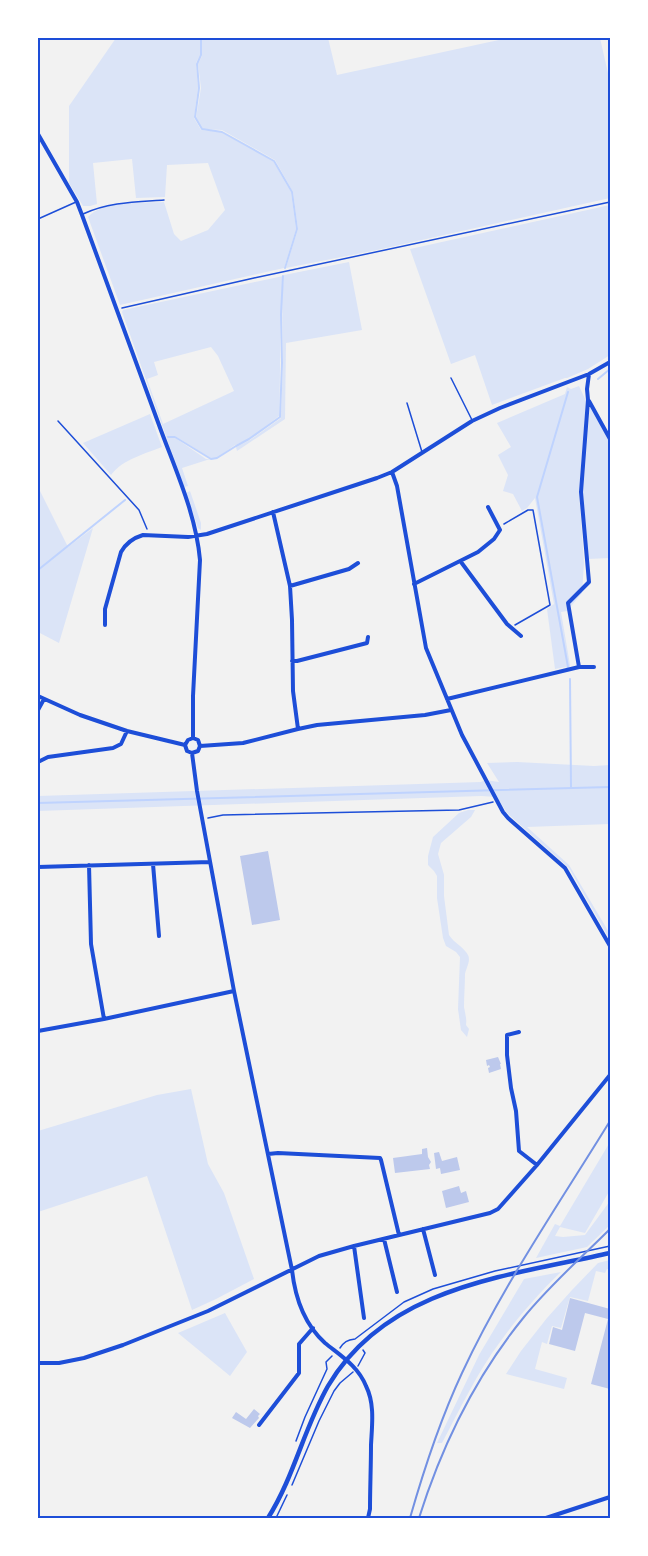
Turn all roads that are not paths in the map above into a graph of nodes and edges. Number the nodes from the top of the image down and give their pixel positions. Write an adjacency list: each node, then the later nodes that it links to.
1 (38, 134): 3 (street)
2 (164, 200): 4 (lane)
3 (77, 202): 4 (street); 5 (lane)
4 (82, 215): 19 (street)
5 (38, 219)
6 (610, 362): 7 (street)
7 (589, 374): 9 (street); 10 (street)
8 (451, 378): 13 (lane)
9 (579, 378): 10 (street); 13 (street)
10 (587, 389): 11 (street)
11 (588, 400): 14 (street); 28 (street)
12 (407, 403): 15 (lane)
13 (472, 421): 15 (street)
14 (610, 439)
15 (422, 453): 16 (street)
16 (392, 472): 18 (street); 22 (street)
17 (488, 507): 20 (street)
18 (273, 512): 19 (street); 23 (street)
19 (197, 536): 24 (street); 37 (street)
20 (461, 561): 22 (street); 25 (street)
21 (358, 563): 23 (street)
22 (414, 584): 32 (street)
23 (290, 585): 27 (street)
24 (105, 625)
25 (520, 636)
26 (368, 637): 27 (street)
27 (292, 661): 35 (street)
28 (579, 667): 29 (street); 32 (street)
29 (594, 667)
30 (38, 696): 31 (street)
31 (44, 699): 33 (street); 36 (street)
32 (447, 699): 34 (street)
33 (38, 710)
34 (451, 710): 35 (street); 47 (street)
35 (298, 729): 39 (street)
36 (127, 731): 38 (street); 41 (street)
37 (193, 738): 38 (street); 39 (street)
38 (185, 745): 40 (street)
39 (201, 746): 40 (street)
40 (192, 753): 42 (street)
41 (38, 762)
42 (210, 862): 43 (street); 48 (street)
43 (153, 864): 44 (street); 46 (street)
44 (89, 866): 45 (street); 49 (street)
45 (38, 867)
46 (159, 936)
47 (610, 946)
48 (234, 991): 49 (street); 53 (street)
49 (104, 1019): 50 (street)
50 (38, 1031)
51 (519, 1032): 54 (street)
52 (610, 1075): 54 (street)
53 (268, 1154): 56 (street); 60 (street)
54 (537, 1165): 55 (street)
55 (423, 1229): 56 (street); 61 (street)
56 (399, 1235): 57 (street)
57 (384, 1239): 58 (street); 62 (street)
58 (354, 1246): 60 (street); 63 (street)
59 (610, 1253): 65 (street)
60 (292, 1270): 64 (street); 66 (street)
61 (435, 1275)
62 (397, 1292)
63 (364, 1318)
64 (313, 1328): 65 (street); 67 (street)
65 (346, 1359): 69 (street); 70 (street)
66 (38, 1363)
67 (259, 1425)
68 (610, 1497): 71 (street)
69 (268, 1518)
70 (368, 1518)
71 (546, 1518)

